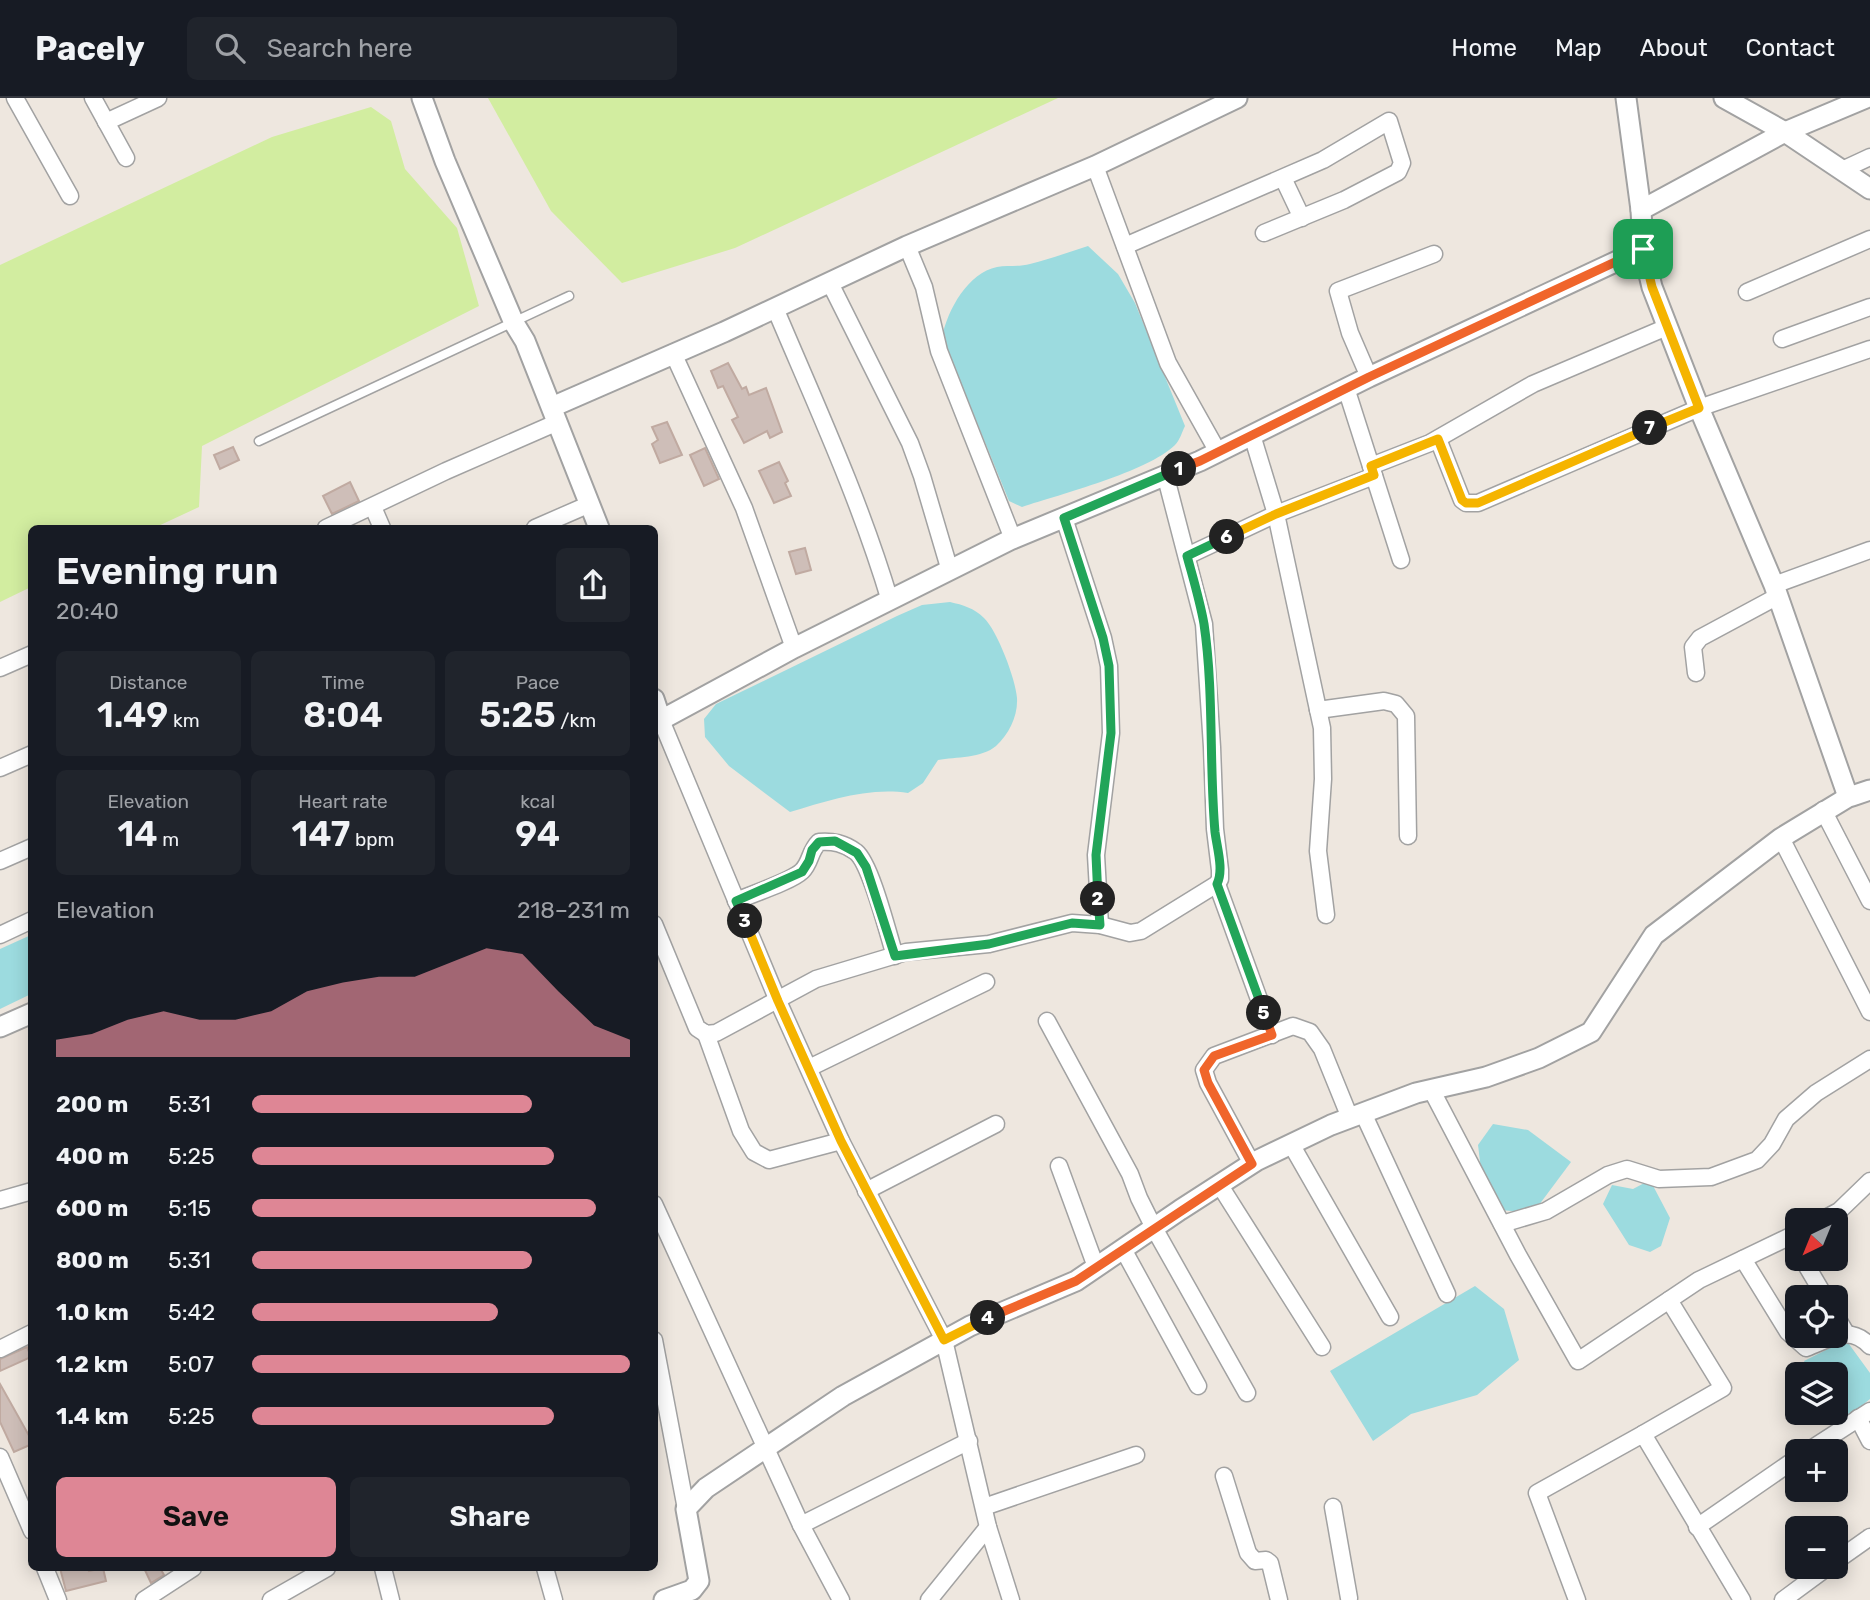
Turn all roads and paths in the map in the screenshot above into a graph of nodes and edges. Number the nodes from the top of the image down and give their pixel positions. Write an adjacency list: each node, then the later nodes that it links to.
1 (15, 98): 17 (street)
2 (93, 98): 9 (street)
3 (158, 98): 9 (street)
4 (422, 98): 31 (street)
5 (1237, 98): 13 (street)
6 (1626, 98): 18 (street)
7 (1724, 98): 10 (street)
8 (1866, 98): 10 (street)
9 (106, 122): 11 (street)
10 (1785, 132): 14 (street); 18 (street)
11 (126, 158)
12 (1870, 158): 14 (street)
13 (1095, 166): 22 (street); 23 (street)
14 (1842, 170): 16 (street)
15 (1283, 178): 19 (street); 19 (street); 23 (street)
16 (1870, 189)
17 (70, 196)
18 (1641, 210): 24 (street)
19 (1302, 218): 20 (street)
20 (1264, 233)
21 (1870, 239): 27 (street)
22 (907, 246): 26 (street); 54 (street)
23 (1125, 246): 43 (street)
24 (1643, 249): 32 (street); 36 (street)
25 (1434, 254): 36 (street)
26 (830, 283): 30 (street); 58 (street)
27 (1747, 292)
28 (569, 296): 31 (lane)
29 (1870, 307): 33 (street)
30 (775, 308): 35 (street); 60 (street)
31 (514, 323): 39 (street); 42 (lane)
32 (1667, 327): 38 (street); 41 (street)
33 (1782, 339)
34 (1870, 349): 38 (street)
35 (673, 352): 39 (street); 61 (street)
36 (1369, 377): 37 (street)
37 (1346, 388): 40 (street); 44 (street)
38 (1699, 408): 41 (street); 59 (street)
39 (555, 415): 46 (street); 47 (street)
40 (1252, 435): 43 (street); 48 (street)
41 (1438, 439): 44 (street)
42 (259, 441)
43 (1218, 452): 45 (street)
44 (1372, 471): 48 (street); 57 (street)
45 (1165, 474): 49 (street); 56 (street)
46 (590, 504): 52 (street); 53 (street)
47 (373, 507): 50 (street); 51 (street)
48 (1276, 514): 56 (street); 65 (street)
49 (1064, 518): 54 (street); 81 (street)
50 (334, 525)
51 (381, 525)
52 (542, 525)
53 (598, 525)
54 (1013, 539): 58 (street)
55 (1870, 550): 59 (street)
56 (1187, 556): 76 (street)
57 (1401, 560)
58 (950, 571): 60 (street)
59 (1776, 591): 64 (street); 70 (street)
60 (890, 601): 61 (street)
61 (794, 648): 66 (street)
62 (28, 656): 63 (street)
63 (0, 667)
64 (1696, 673)
65 (1318, 710): 72 (street); 79 (street)
66 (658, 721): 77 (street)
67 (28, 756): 68 (street)
68 (0, 768)
69 (1870, 790): 70 (street)
70 (1850, 796): 71 (street)
71 (1823, 810): 73 (street); 78 (street)
72 (1408, 835)
73 (1781, 838): 87 (street); 95 (street)
74 (28, 849): 75 (street)
75 (0, 861)
76 (1217, 884): 81 (street); 92 (street)
77 (736, 901): 84 (street); 86 (street)
78 (1870, 901)
79 (1326, 915)
80 (28, 921): 82 (street)
81 (1100, 925): 84 (street)
82 (1, 931)
83 (658, 934): 91 (street)
84 (895, 956): 86 (street)
85 (986, 982): 94 (street)
86 (778, 1001): 91 (street); 94 (street)
87 (1870, 1012)
88 (28, 1015): 90 (street)
89 (1047, 1021): 110 (street)
90 (0, 1027)
91 (706, 1034): 98 (street)
92 (1272, 1035): 96 (street); 100 (street)
93 (1870, 1059): 109 (street)
94 (810, 1068): 98 (street)
95 (1432, 1089): 96 (street); 109 (street)
96 (1356, 1115): 99 (street); 115 (street)
97 (996, 1124): 104 (street)
98 (841, 1141): 104 (street)
99 (1291, 1144): 100 (street); 117 (street)
100 (1252, 1164): 103 (street)
101 (1059, 1166): 114 (street)
102 (1870, 1181): 107 (street)
103 (1219, 1184): 110 (street); 123 (street)
104 (866, 1191): 121 (street)
105 (28, 1192): 106 (street)
106 (0, 1200)
107 (1842, 1208)
108 (658, 1213): 133 (street)
109 (1502, 1224): 116 (street)
110 (1154, 1228): 112 (street); 127 (street)
111 (1785, 1244): 113 (street)
112 (1123, 1249): 114 (street); 126 (street)
113 (1743, 1259): 116 (street); 118 (street)
114 (1096, 1267): 121 (street)
115 (1447, 1294)
116 (1669, 1300): 129 (street)
117 (1390, 1317)
118 (1785, 1327)
119 (1848, 1333): 122 (street)
120 (28, 1335): 124 (street)
121 (944, 1340): 131 (street); 133 (street)
122 (1870, 1346)
123 (1322, 1348)
124 (0, 1349)
125 (658, 1361): 140 (street)
126 (1198, 1386)
127 (1247, 1393)
128 (1864, 1415): 130 (street); 132 (street)
129 (1643, 1434): 144 (street); 166 (street)
130 (1827, 1439)
131 (969, 1441): 138 (street); 142 (street)
132 (1870, 1441)
133 (766, 1448): 140 (street); 142 (street)
134 (1136, 1455): 138 (street)
135 (0, 1457): 141 (street)
136 (1785, 1466): 144 (street)
137 (1224, 1476): 165 (street)
138 (984, 1507): 143 (street)
139 (1333, 1507): 156 (street)
140 (686, 1509): 153 (street)
141 (28, 1522)
142 (801, 1525): 162 (street)
143 (988, 1527): 163 (street); 164 (street)
144 (1698, 1527): 167 (street)
145 (1867, 1545): 146 (street)
146 (1848, 1555)
147 (47, 1571): 157 (street)
148 (190, 1571): 155 (street)
149 (322, 1571): 158 (street)
150 (384, 1571): 159 (street)
151 (545, 1571): 160 (street)
152 (1816, 1579): 154 (street)
153 (701, 1590): 161 (street)
154 (1800, 1595): 168 (street)
155 (151, 1598)
156 (1346, 1599)
157 (58, 1600)
158 (271, 1600)
159 (391, 1600)
160 (554, 1600)
161 (664, 1600)
162 (841, 1600)
163 (929, 1600)
164 (1011, 1600)
165 (1279, 1600)
166 (1577, 1600)
167 (1742, 1600)
168 (1783, 1600)

